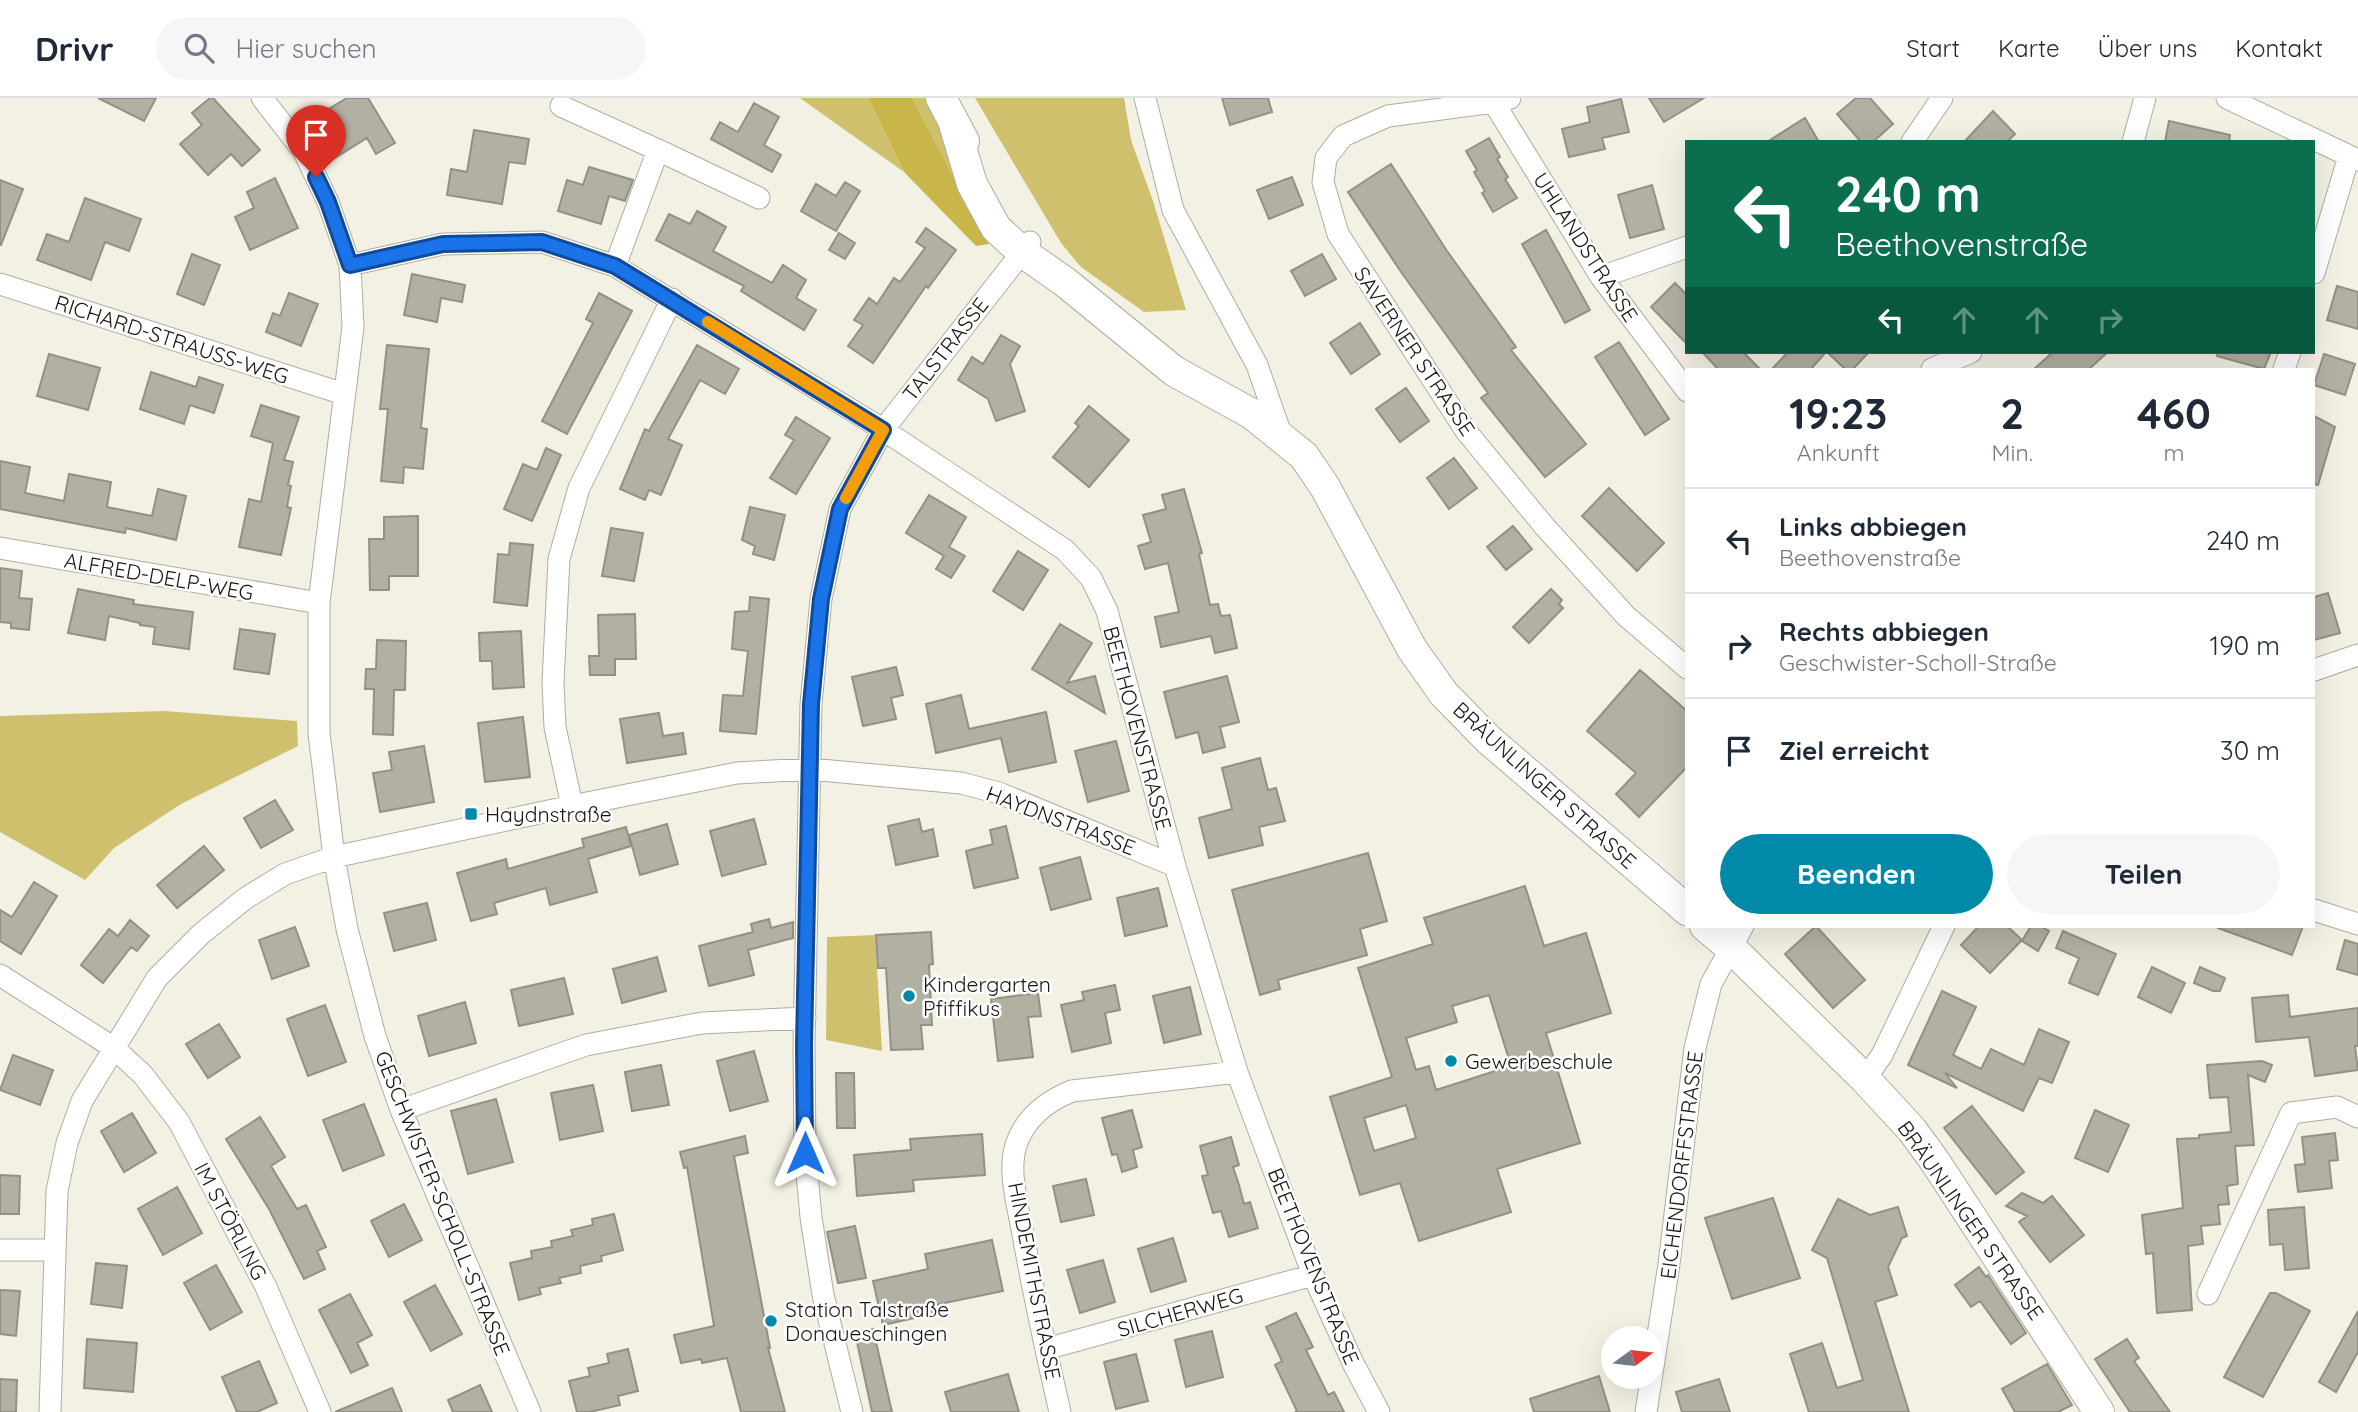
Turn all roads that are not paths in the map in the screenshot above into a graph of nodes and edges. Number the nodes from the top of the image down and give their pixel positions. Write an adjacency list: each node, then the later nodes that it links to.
1 (262, 98): 16 (street, GESCHWISTER-SCHOLL-STRASSE)
2 (1145, 98): 27 (street, BRÄUNLINGER STRASSE)
3 (1942, 98): 9 (street)
4 (2145, 98): 10 (street)
5 (2227, 98): 12 (street)
6 (1498, 99): 19 (street, UHLANDSTRASSE); 31 (street, SAVERNER STRASSE)
7 (561, 106): 11 (street)
8 (948, 111): 14 (main road, BRÄUNLINGER STRASSE)
9 (1913, 140)
10 (2134, 140)
11 (658, 150): 13 (street); 17 (street)
12 (2353, 158): 18 (street)
13 (759, 198)
14 (1026, 247): 26 (street, TALSTRASSE); 27 (main road, BRÄUNLINGER STRASSE)
15 (1685, 248): 19 (street)
16 (350, 265): 17 (street, BEETHOVENSTRASSE); 25 (street, GESCHWISTER-SCHOLL-STRASSE)
17 (615, 266): 21 (street, BEETHOVENSTRASSE)
18 (2315, 271)
19 (1601, 277): 24 (street, UHLANDSTRASSE)
20 (0, 284): 25 (street, RICHARD-STRAUSS-WEG)
21 (672, 299): 26 (street, BEETHOVENSTRASSE); 34 (street)
22 (1967, 354): 23 (street)
23 (1934, 368)
24 (1685, 388)
25 (344, 394): 29 (street, GESCHWISTER-SCHOLL-STRASSE)
26 (883, 430): 33 (street, TALSTRASSE); 36 (street, BEETHOVENSTRASSE)
27 (1282, 437): 37 (main road, BRÄUNLINGER STRASSE)
28 (0, 548): 29 (street, ALFRED-DELP-WEG)
29 (319, 603): 35 (street, GESCHWISTER-SCHOLL-STRASSE)
30 (2358, 655): 32 (street)
31 (1685, 666)
32 (2315, 670)
33 (810, 769): 34 (street, HAYDNSTRASSE); 36 (street, HAYDNSTRASSE); 44 (street, TALSTRASSE)
34 (572, 806): 35 (street, HAYDNSTRASSE)
35 (334, 858): 45 (street, HAYDNSTRASSE); 48 (street, GESCHWISTER-SCHOLL-STRASSE)
36 (1175, 866): 46 (street, BEETHOVENSTRASSE)
37 (1685, 908)
38 (2315, 910): 39 (street)
39 (2358, 924)
40 (1711, 928): 42 (main road, BRÄUNLINGER STRASSE)
41 (1943, 928): 47 (street)
42 (1736, 936): 47 (main road, BRÄUNLINGER STRASSE); 61 (street, EICHENDORFFSTRASSE)
43 (0, 975): 45 (street, IM STÖRLING)
44 (805, 1018): 48 (street); 58 (street, TALSTRASSE)
45 (114, 1048): 51 (street, HAYDNSTRASSE); 56 (street, IM STÖRLING)
46 (1237, 1072): 52 (street, BEETHOVENSTRASSE); 54 (street, HINDEMITHSTRASSE)
47 (1865, 1079): 62 (main road, BRÄUNLINGER STRASSE)
48 (401, 1110): 57 (street, GESCHWISTER-SCHOLL-STRASSE)
49 (2358, 1117): 53 (street)
50 (0, 1250): 51 (street)
51 (55, 1250): 55 (street, HAYDNSTRASSE)
52 (1314, 1275): 54 (street, SILCHERWEG); 60 (street, BEETHOVENSTRASSE)
53 (2208, 1294)
54 (1046, 1349): 59 (street, HINDEMITHSTRASSE)
55 (50, 1412)
56 (320, 1412)
57 (530, 1412)
58 (852, 1412)
59 (1060, 1412)
60 (1378, 1412)
61 (1646, 1412)
62 (2099, 1412)

